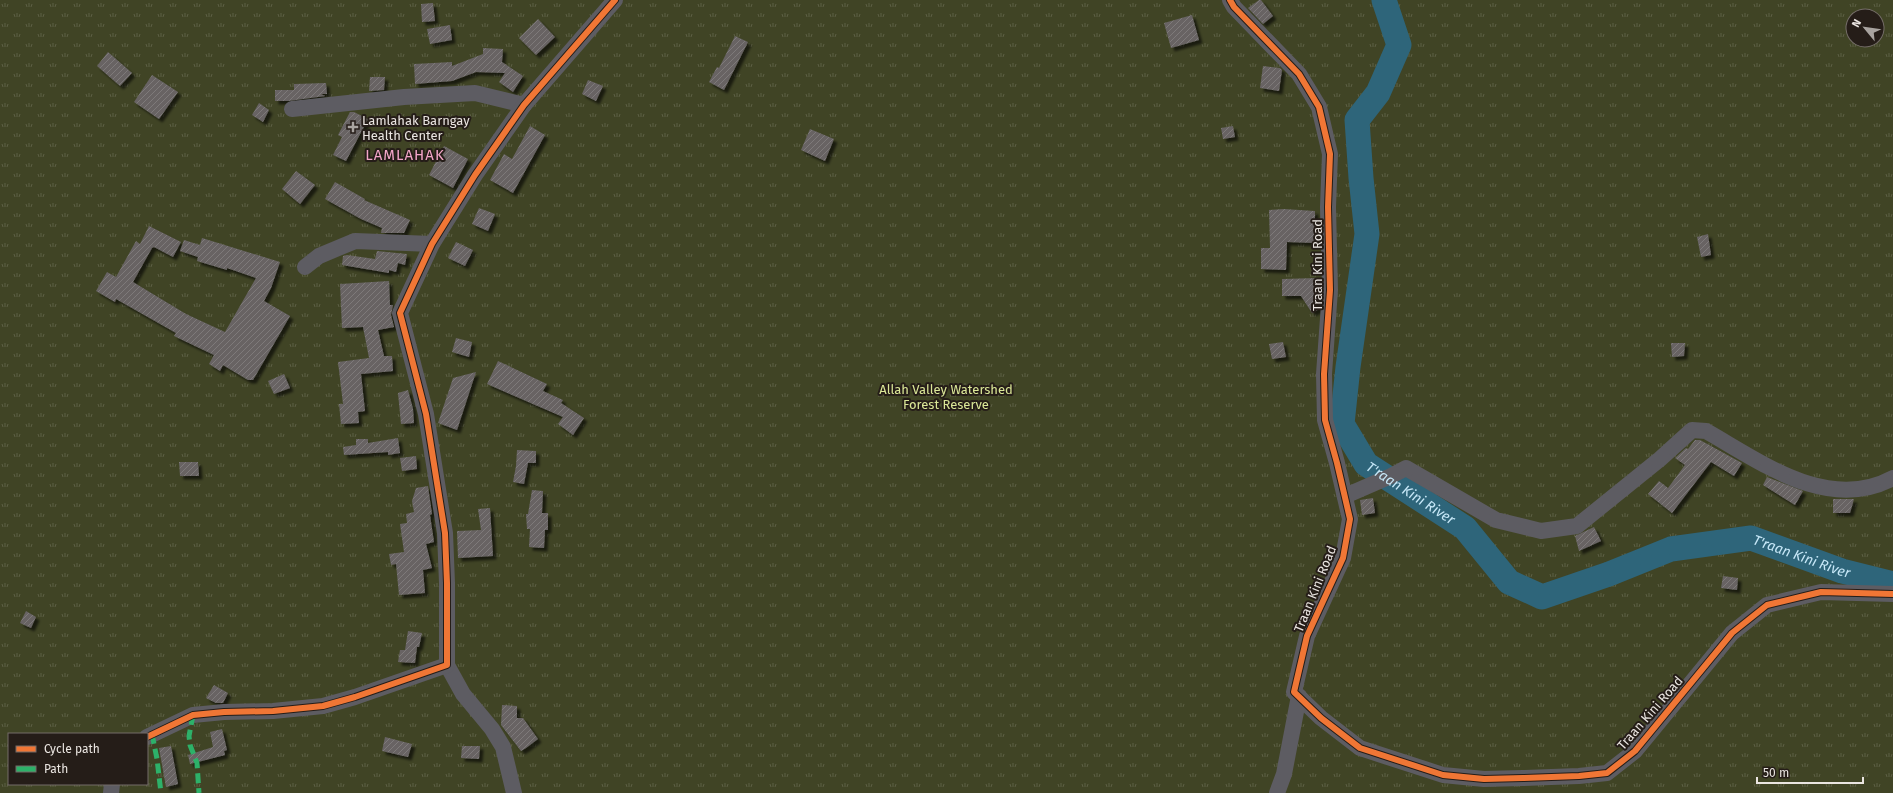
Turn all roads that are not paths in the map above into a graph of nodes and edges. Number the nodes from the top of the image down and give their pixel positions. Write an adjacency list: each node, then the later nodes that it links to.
1 (615, 0): 3 (street)
2 (1230, 0): 8 (street, Traan Kini Road)
3 (524, 105): 4 (street); 5 (street)
4 (292, 109)
5 (432, 244): 6 (street); 10 (street)
6 (304, 267)
7 (1893, 478): 8 (street)
8 (1345, 496): 11 (street, Traan Kini Road)
9 (1893, 594): 11 (street, Traan Kini Road)
10 (447, 665): 12 (street); 13 (street)
11 (1299, 696): 14 (street)
12 (148, 737)
13 (514, 793)
14 (1277, 793)

